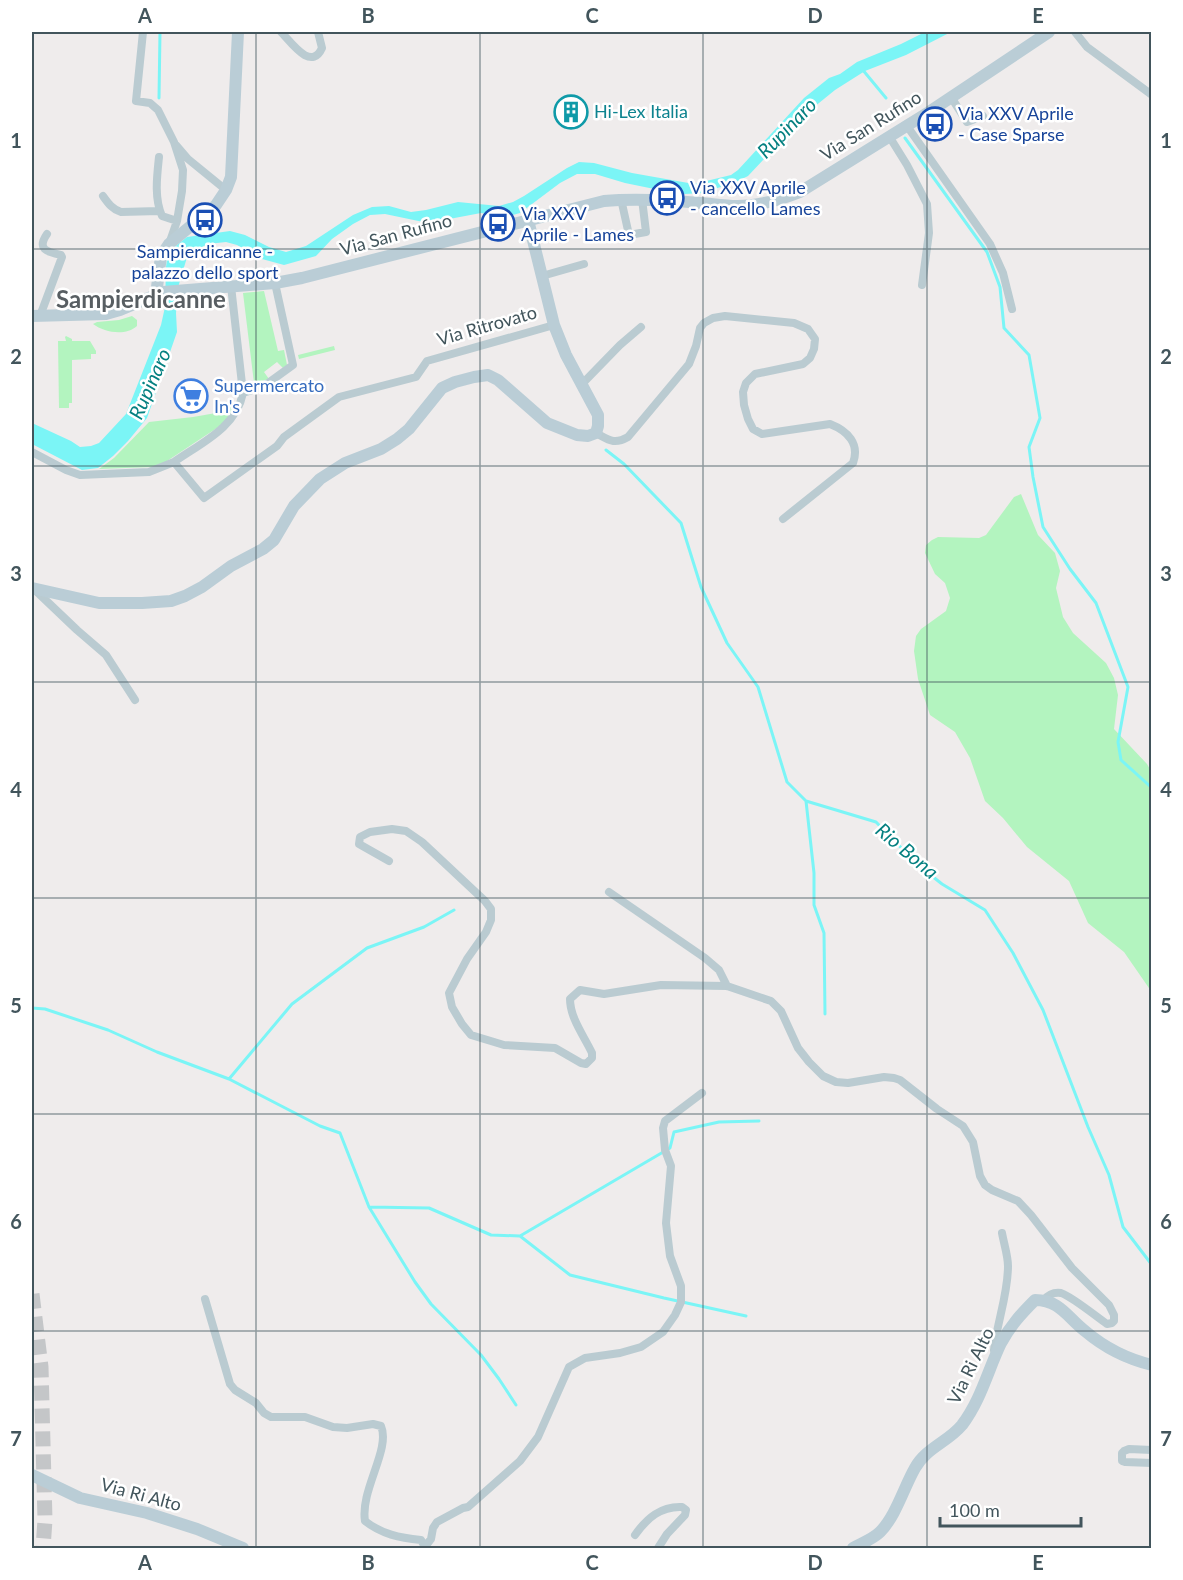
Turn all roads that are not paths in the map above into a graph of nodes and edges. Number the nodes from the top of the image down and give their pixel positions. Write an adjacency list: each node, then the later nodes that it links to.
1 (143, 32): 12 (street)
2 (238, 32): 14 (street)
3 (281, 32): 4 (street)
4 (318, 32)
5 (1049, 32): 8 (street, Via San Rufino)
6 (1075, 32): 7 (street)
7 (1152, 95)
8 (951, 97): 9 (street); 10 (street, Via San Rufino)
9 (982, 116)
10 (907, 126): 11 (street, Via San Rufino); 29 (street)
11 (889, 136): 17 (street, Via San Rufino); 26 (street)
12 (174, 142): 14 (street); 20 (street)
13 (159, 157): 18 (street)
14 (226, 190): 22 (street)
15 (103, 196): 18 (street)
16 (621, 199): 17 (street, Via San Rufino); 17 (street); 19 (street, Via San Rufino)
17 (642, 199)
18 (159, 210): 20 (street)
19 (528, 220): 24 (street); 25 (street, Via San Rufino)
20 (177, 221): 22 (street)
21 (46, 234): 30 (street)
22 (169, 244): 28 (street)
23 (584, 264): 24 (street)
24 (542, 276): 31 (street)
25 (275, 283): 27 (street, Via San Rufino); 34 (street)
26 (922, 285)
27 (231, 286): 28 (street, Via San Rufino); 34 (street)
28 (159, 293): 30 (street, Via San Rufino)
29 (1012, 309)
30 (36, 316)
31 (554, 325): 33 (street); 37 (street, Via Ritrovato)
32 (641, 327): 33 (street)
33 (582, 384): 35 (street)
34 (243, 393): 37 (street)
35 (596, 434): 38 (street); 39 (street)
36 (32, 452): 37 (street)
37 (174, 462)
38 (783, 519)
39 (33, 589): 40 (street)
40 (135, 700)
41 (389, 861): 43 (street)
42 (609, 892): 43 (street)
43 (727, 986): 47 (street)
44 (702, 1094): 55 (street)
45 (1002, 1233): 48 (street)
46 (205, 1299): 55 (street)
47 (1044, 1300): 48 (street, Via Ri Alto); 49 (street)
48 (993, 1363): 57 (street, Via Ri Alto)
49 (1152, 1365)
50 (1152, 1450): 51 (street)
51 (1152, 1463)
52 (32, 1475): 54 (street, Via Ri Alto)
53 (635, 1535): 56 (street)
54 (243, 1548)
55 (425, 1548)
56 (657, 1548)
57 (853, 1548)

